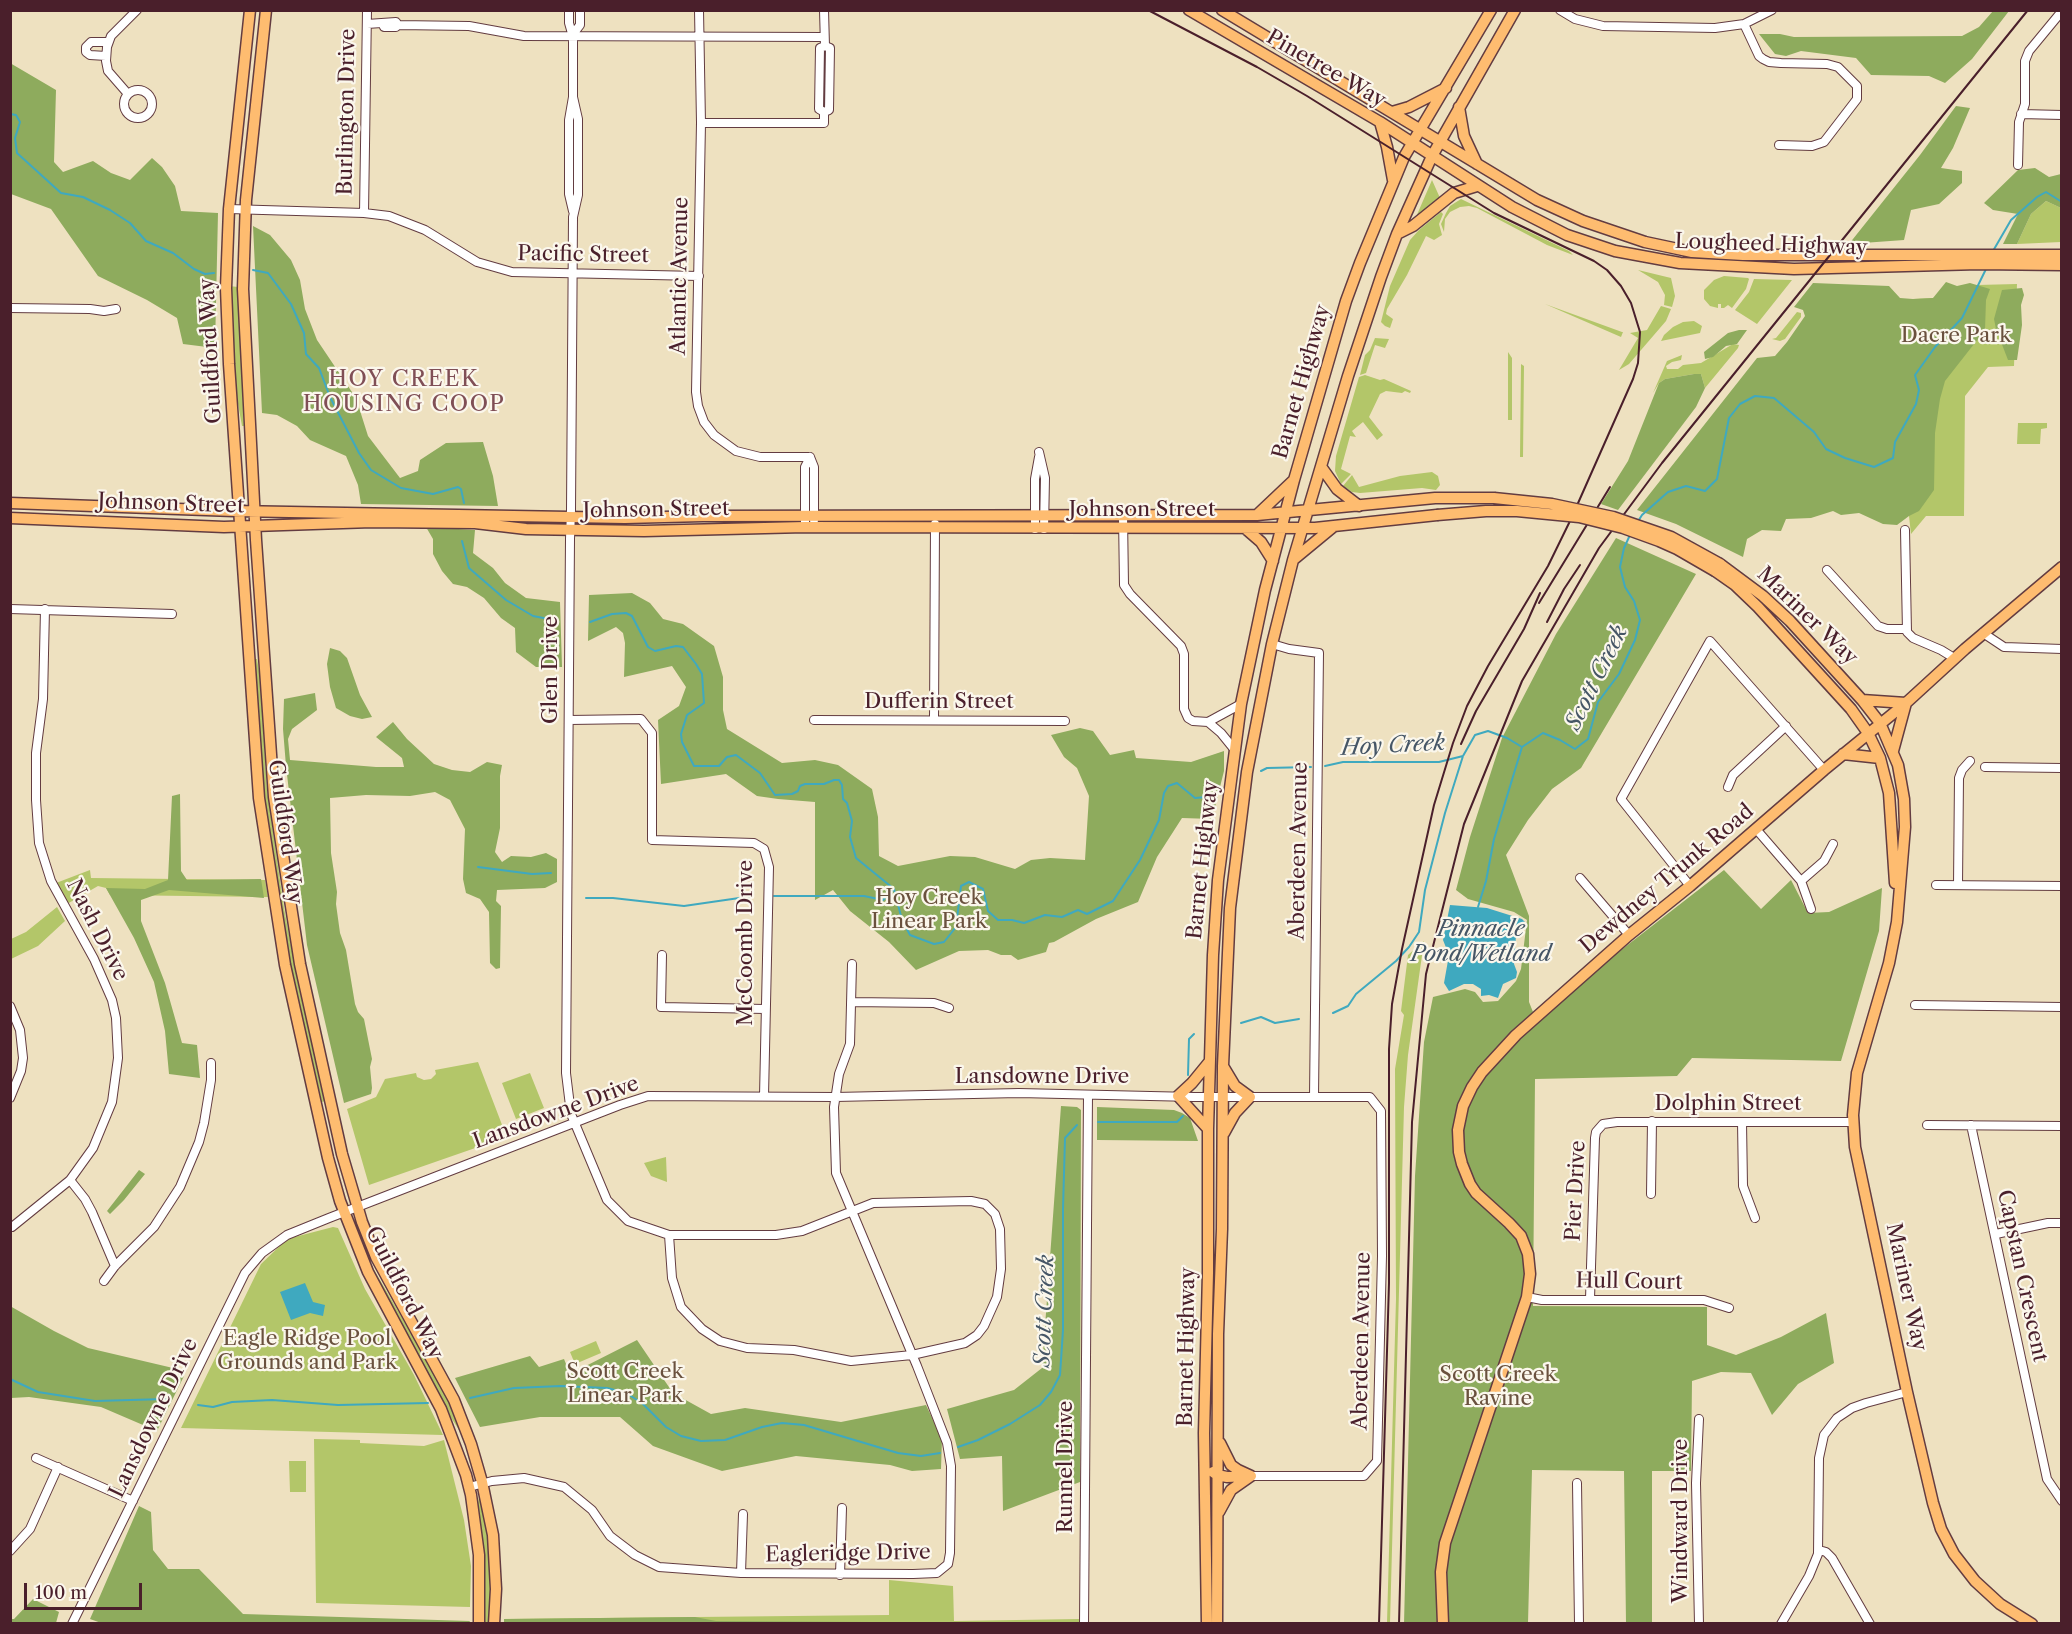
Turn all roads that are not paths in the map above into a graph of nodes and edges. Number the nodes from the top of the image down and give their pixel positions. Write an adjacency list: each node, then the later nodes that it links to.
1 (137, 10): 21 (street)
2 (249, 10): 40 (main road, Guildford Way)
3 (266, 10): 41 (main road, Guildford Way)
4 (367, 10): 16 (street, Burlington Drive)
5 (569, 10): 18 (street, Glen Drive)
6 (580, 10): 18 (street, Glen Drive)
7 (699, 10): 19 (street, Atlantic Avenue)
8 (824, 10): 20 (street)
9 (1189, 10): 29 (main road, Pinetree Way)
10 (1222, 10): 26 (main road, Pinetree Way)
11 (1491, 10): 23 (main road)
12 (1560, 10): 17 (street)
13 (1772, 10): 17 (street)
14 (1516, 11): 25 (main road)
15 (2061, 11): 27 (street)
16 (367, 24): 18 (street); 42 (street, Burlington Drive)
17 (1744, 24): 34 (street)
18 (573, 35): 19 (street); 48 (street, Glen Drive)
19 (699, 37): 20 (street); 30 (street, Atlantic Avenue)
20 (824, 37): 30 (street)
21 (108, 42): 22 (street); 22 (street)
22 (106, 56): 24 (street)
23 (1446, 88): 26 (main road); 31 (main road)
24 (128, 94)
25 (1459, 107): 32 (main road); 36 (main road)
26 (1392, 112): 31 (main road, Pinetree Way)
27 (2021, 114): 28 (street); 37 (street)
28 (2061, 115)
29 (1380, 122): 33 (main road, Pinetree Way); 38 (main road)
30 (700, 123): 49 (street, Atlantic Avenue)
31 (1421, 131): 32 (main road, Lougheed Highway); 33 (main road, Barnet Highway)
32 (1439, 142): 35 (main road); 36 (main road, Lougheed Highway)
33 (1413, 144): 35 (main road, Lougheed Highway); 38 (main road, Barnet Highway)
34 (1779, 145)
35 (1432, 156): 39 (main road, Lougheed Highway); 43 (main road, Barnet Highway)
36 (1477, 164): 45 (main road, Lougheed Highway)
37 (2018, 165)
38 (1393, 181): 53 (main road, Barnet Highway)
39 (1477, 186): 43 (main road); 45 (main road, Lougheed Highway)
40 (229, 209): 41 (street, Pacific Street); 56 (main road, Guildford Way)
41 (245, 211): 42 (street, Pacific Street); 57 (main road, Guildford Way)
42 (364, 213): 48 (street, Pacific Street)
43 (1397, 234): 52 (main road, Barnet Highway)
44 (2061, 255): 46 (main road, Lougheed Highway)
45 (1982, 259): 46 (main road, Lougheed Highway)
46 (2008, 259): 47 (main road, Lougheed Highway)
47 (2061, 265)
48 (573, 274): 49 (street, Pacific Street); 65 (street, Glen Drive)
49 (699, 276): 66 (street, Atlantic Avenue)
50 (10, 308): 51 (street)
51 (116, 309)
52 (1322, 468): 55 (main road); 58 (main road, Barnet Highway)
53 (1294, 480): 59 (main road, Barnet Highway); 60 (main road)
54 (10, 502): 56 (main road, Johnson Street)
55 (1359, 506): 58 (main road, Mariner Way); 80 (main road, Mariner Way, bridge)
56 (240, 511): 57 (main road, Johnson Street); 68 (main road, Guildford Way)
57 (255, 511): 65 (main road, Johnson Street); 67 (main road, Guildford Way)
58 (1308, 511): 59 (main road, Mariner Way); 72 (main road, Barnet Highway)
59 (1285, 513): 60 (main road, Johnson Street); 71 (main road, Barnet Highway)
60 (1257, 515): 63 (main road, Johnson Street)
61 (935, 516): 62 (main road, Johnson Street); 66 (main road, Johnson Street); 70 (street)
62 (1040, 516): 62 (street); 63 (main road, Johnson Street); 73 (street)
63 (1123, 516): 74 (street)
64 (10, 518): 68 (main road, Johnson Street)
65 (571, 518): 66 (main road, Johnson Street); 76 (street, Glen Drive)
66 (809, 522): 70 (main road, Johnson Street); 76 (main road, Johnson Street)
67 (255, 526): 68 (main road, Johnson Street); 76 (main road, Johnson Street); 155 (main road, Guildford Way)
68 (241, 527): 157 (main road, Guildford Way)
69 (1333, 527): 72 (main road, Mariner Way); 78 (main road); 80 (main road, Mariner Way, bridge)
70 (934, 528): 73 (main road, Johnson Street); 96 (street)
71 (1281, 528): 72 (main road, Johnson Street); 75 (main road, Johnson Street); 79 (main road, Barnet Highway)
72 (1302, 528): 78 (main road, Barnet Highway)
73 (1040, 529): 74 (main road, Johnson Street)
74 (1123, 529): 75 (main road, Johnson Street); 98 (street)
75 (1246, 529): 79 (main road)
76 (570, 530): 94 (street, Glen Drive)
77 (1905, 530): 86 (street)
78 (1293, 560): 88 (main road, Barnet Highway)
79 (1273, 561): 93 (main road, Barnet Highway)
80 (1717, 567): 91 (main road, Mariner Way); 101 (main road, Mariner Way)
81 (2061, 567): 87 (main road, Dewdney Trunk Road)
82 (1827, 570): 86 (street)
83 (10, 609): 84 (street)
84 (45, 609): 85 (street); 153 (street, Nash Drive)
85 (172, 614)
86 (1906, 629): 90 (street)
87 (1983, 633): 89 (street); 90 (main road, Dewdney Trunk Road)
88 (1272, 644): 132 (main road, Barnet Highway); 137 (street, Aberdeen Avenue)
89 (2061, 649)
90 (1954, 658): 92 (main road, Dewdney Trunk Road)
91 (1862, 699): 92 (main road); 99 (main road, Mariner Way)
92 (1906, 703): 99 (main road, Dewdney Trunk Road); 103 (main road)
93 (1241, 704): 98 (street); 102 (main road, Barnet Highway)
94 (569, 720): 129 (street, McCoomb Drive); 146 (street, Glen Drive)
95 (814, 720): 96 (street, Dufferin Street)
96 (934, 720): 97 (street, Dufferin Street)
97 (1065, 721)
98 (1208, 722): 102 (street)
99 (1880, 723): 101 (main road, Dewdney Trunk Road); 103 (main road, Mariner Way)
100 (1786, 726): 109 (street); 110 (street); 117 (street)
101 (1868, 733): 104 (main road, Dewdney Trunk Road); 105 (main road, Mariner Way)
102 (1234, 749): 130 (main road, Barnet Highway)
103 (1893, 751): 120 (main road, Mariner Way)
104 (1843, 754): 105 (main road); 109 (main road, Dewdney Trunk Road)
105 (1880, 758): 120 (main road, Mariner Way)
106 (1970, 761): 116 (street)
107 (1985, 767): 108 (street)
108 (2061, 768)
109 (1824, 770): 111 (main road, Dewdney Trunk Road)
110 (1728, 787)
111 (1756, 829): 114 (street); 117 (main road, Dewdney Trunk Road)
112 (1833, 844): 114 (street)
113 (1580, 878): 121 (street)
114 (1801, 881): 119 (street)
115 (1936, 885): 116 (street)
116 (1958, 885): 118 (street)
117 (1690, 886): 121 (main road, Dewdney Trunk Road)
118 (2061, 886)
119 (1811, 909)
120 (1897, 922): 145 (main road, Mariner Way)
121 (1629, 935): 165 (main road, Dewdney Trunk Road)
122 (662, 954): 129 (street)
123 (852, 964): 124 (street, Eagleridge Drive)
124 (851, 1002): 128 (street); 138 (street, Eagleridge Drive)
125 (1915, 1005): 127 (street)
126 (10, 1006): 142 (street)
127 (2061, 1007)
128 (949, 1008)
129 (765, 1009): 134 (street, McCoomb Drive)
130 (1210, 1061): 135 (main road); 139 (main road, Barnet Highway)
131 (211, 1063): 163 (street)
132 (1223, 1066): 136 (main road, Barnet Highway); 140 (main road)
133 (1088, 1095): 135 (street, Lansdowne Drive); 138 (street, Lansdowne Drive); 192 (street, Runnel Drive)
134 (764, 1096): 138 (street, Lansdowne Drive); 146 (street, Lansdowne Drive)
135 (1178, 1096): 139 (street, Lansdowne Drive); 151 (main road)
136 (1222, 1096): 139 (street, Lansdowne Drive); 140 (street, Lansdowne Drive); 152 (main road, Barnet Highway)
137 (1314, 1096): 140 (street, Lansdowne Drive); 141 (street, Lansdowne Drive)
138 (835, 1097): 156 (street, Eagleridge Drive)
139 (1209, 1097): 151 (main road, Barnet Highway)
140 (1250, 1097): 152 (main road)
141 (1371, 1097): 176 (street, Aberdeen Avenue)
142 (10, 1098)
143 (1652, 1121): 144 (street, Dolphin Street); 147 (street, Dolphin Street); 154 (street)
144 (1742, 1122): 145 (street, Dolphin Street); 158 (street)
145 (1853, 1122): 169 (main road, Mariner Way)
146 (574, 1123): 155 (street, Lansdowne Drive); 162 (street, Glen Drive)
147 (1603, 1124): 166 (street, Pier Drive)
148 (1927, 1125): 149 (street)
149 (1971, 1125): 150 (street); 161 (street, Capstan Crescent)
150 (2061, 1126)
151 (1208, 1129): 173 (main road, Barnet Highway)
152 (1222, 1135): 171 (main road, Barnet Highway)
153 (70, 1180): 160 (street, Nash Drive); 163 (street)
154 (1651, 1194)
155 (358, 1207): 157 (street, Lansdowne Drive); 177 (main road, Guildford Way)
156 (850, 1211): 162 (street, Glen Drive); 168 (street, Eagleridge Drive); 168 (street, Glen Drive)
157 (344, 1212): 179 (main road, Guildford Way); 180 (street, Lansdowne Drive)
158 (1755, 1218)
159 (2061, 1223): 161 (street)
160 (10, 1226)
161 (1996, 1234): 181 (street, Capstan Crescent)
162 (669, 1235): 168 (street)
163 (116, 1266): 164 (street)
164 (104, 1281)
165 (1527, 1298): 166 (street, Hull Court); 195 (main road, Dewdney Trunk Road)
166 (1590, 1299): 167 (street, Hull Court)
167 (1729, 1308)
168 (912, 1355): 188 (street, Eagleridge Drive)
169 (1907, 1392): 185 (street); 200 (main road, Mariner Way)
170 (1700, 1419): 197 (street, Windward Drive)
171 (1218, 1438): 175 (main road, Barnet Highway); 176 (main road)
172 (36, 1458): 174 (street)
173 (1204, 1465): 175 (main road); 193 (main road, Barnet Highway)
174 (58, 1467): 180 (street); 186 (street)
175 (1217, 1475): 176 (main road); 184 (main road, Barnet Highway)
176 (1251, 1476): 184 (main road)
177 (482, 1483): 179 (street, Eagleridge Drive); 187 (street, Eagleridge Drive); 191 (main road, Guildford Way)
178 (1577, 1483): 196 (street)
179 (469, 1487): 190 (main road, Guildford Way)
180 (133, 1500): 189 (street, Lansdowne Drive)
181 (2061, 1501)
182 (842, 1508): 188 (street)
183 (743, 1514): 187 (street)
184 (1218, 1515): 194 (main road, Barnet Highway)
185 (1819, 1550): 198 (street); 199 (street)
186 (10, 1551)
187 (741, 1573): 188 (street, Eagleridge Drive)
188 (840, 1575)
189 (72, 1623)
190 (479, 1623)
191 (494, 1623)
192 (1083, 1623)
193 (1207, 1623)
194 (1217, 1623)
195 (1443, 1623)
196 (1579, 1623)
197 (1699, 1623)
198 (1781, 1623)
199 (1870, 1623)
200 (2032, 1623)

